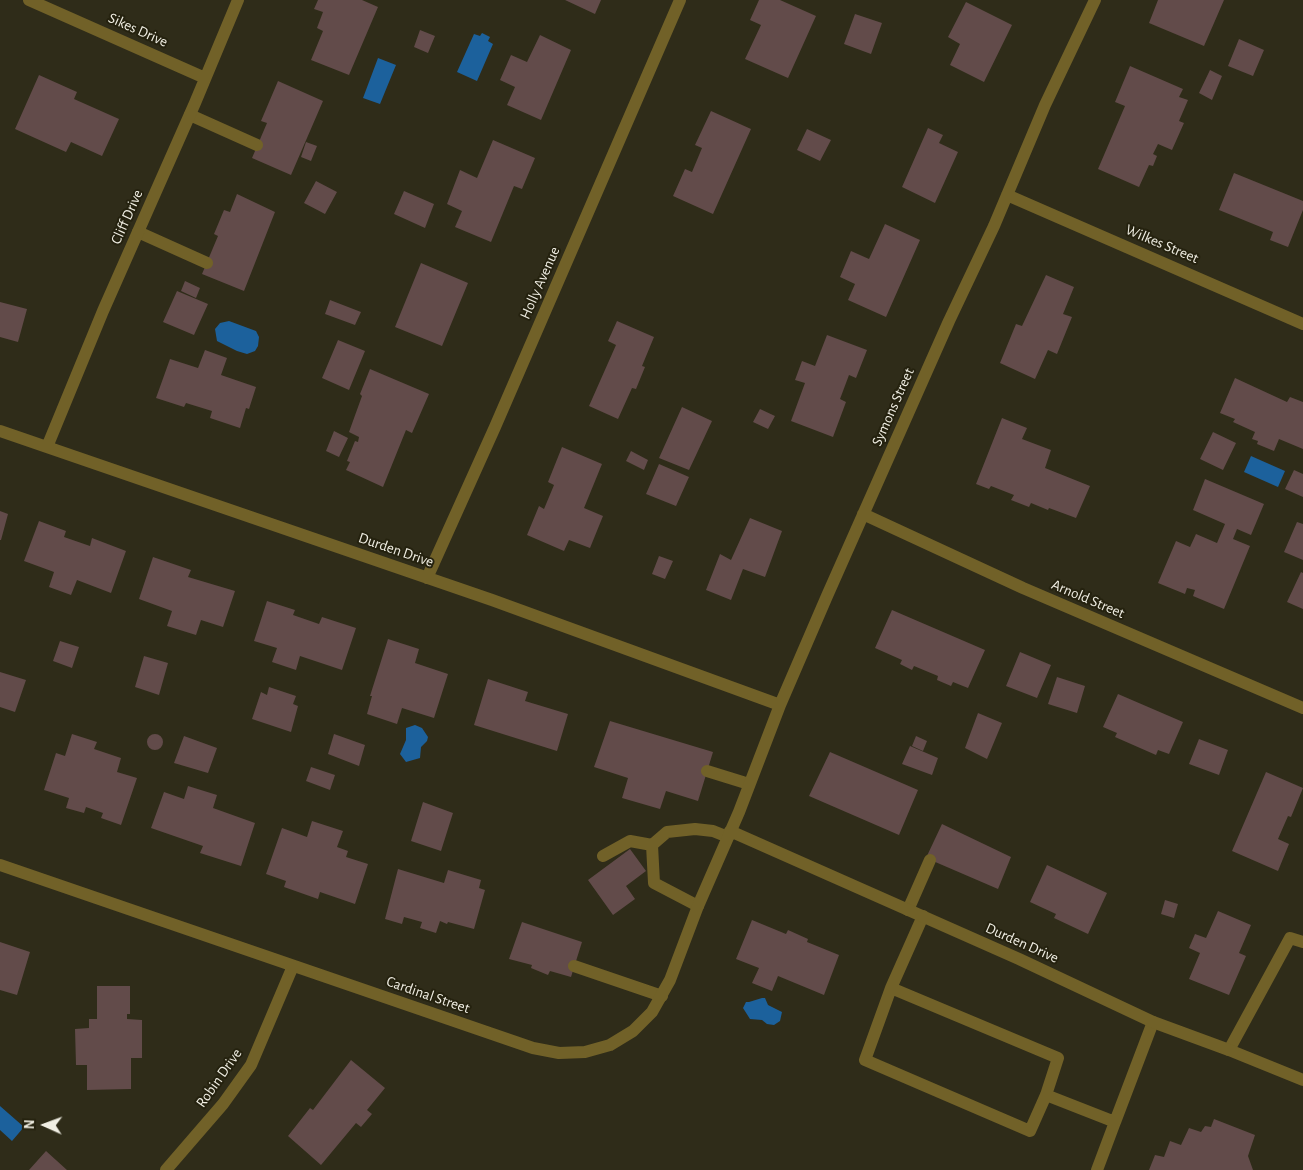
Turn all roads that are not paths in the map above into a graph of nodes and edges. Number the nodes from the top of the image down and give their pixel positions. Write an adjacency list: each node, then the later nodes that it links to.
1 (29, 0): 5 (street, Sikes Drive)
2 (238, 0): 5 (street, Cliff Drive)
3 (680, 0): 15 (street, Holly Avenue)
4 (1095, 0): 8 (street, Symons Street)
5 (206, 78): 6 (street, Cliff Drive)
6 (190, 115): 7 (street); 9 (street, Cliff Drive)
7 (257, 145)
8 (1007, 195): 11 (street, Wilkes Street); 14 (street, Symons Street)
9 (138, 232): 10 (street); 13 (street, Cliff Drive)
10 (206, 263)
11 (1303, 324)
12 (0, 431): 13 (street, Durden Drive)
13 (47, 447): 15 (street, Durden Drive)
14 (863, 514): 16 (street, Symons Street); 17 (street, Arnold Street)
15 (427, 578): 16 (street, Durden Drive)
16 (780, 705): 19 (street, Symons Street)
17 (1303, 708)
18 (707, 771): 19 (street)
19 (749, 784): 20 (street, Symons Street)
20 (729, 834): 21 (street, Durden Drive); 25 (street, Cardinal Street); 26 (street, Durden Drive)
21 (652, 845): 22 (street); 25 (street)
22 (603, 856)
23 (930, 860): 26 (street)
24 (0, 865): 29 (street, Cardinal Street)
25 (698, 906): 32 (street, Cardinal Street)
26 (908, 910): 27 (street, Durden Drive)
27 (923, 916): 31 (street); 33 (street, Durden Drive)
28 (1303, 942): 34 (street)
29 (293, 966): 32 (street, Cardinal Street); 38 (street, Robin Drive)
30 (574, 966): 32 (street)
31 (891, 988): 36 (street); 36 (street)
32 (662, 996)
33 (1153, 1022): 34 (street, Durden Drive); 37 (street)
34 (1229, 1050): 35 (street, Durden Drive)
35 (1303, 1080)
36 (1046, 1095): 37 (street)
37 (1115, 1122): 39 (street)
38 (166, 1170)
39 (1097, 1170)

